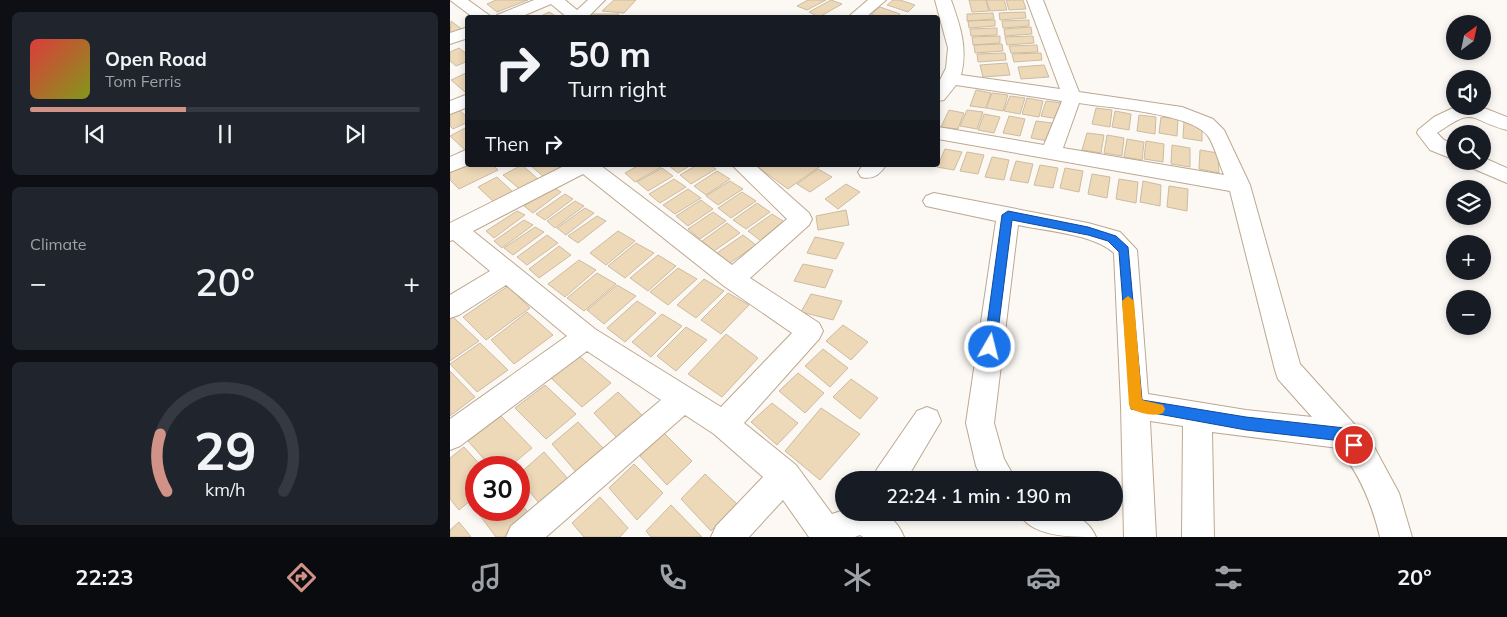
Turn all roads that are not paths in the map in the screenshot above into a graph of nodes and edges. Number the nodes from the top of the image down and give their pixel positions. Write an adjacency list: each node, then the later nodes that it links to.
1 (458, 0): 9 (street)
2 (547, 0): 10 (street)
3 (555, 0): 11 (street)
4 (597, 0): 12 (street)
5 (856, 0): 8 (street)
6 (943, 0): 16 (street)
7 (1035, 0): 17 (street)
8 (874, 3): 13 (street)
9 (480, 15)
10 (510, 15)
11 (574, 15)
12 (579, 15)
13 (859, 15)
14 (465, 33): 15 (street)
15 (450, 40)
16 (944, 88): 17 (street)
17 (1072, 98): 23 (street); 31 (street)
18 (465, 101): 19 (street)
19 (450, 108)
20 (1507, 124): 22 (street)
21 (940, 133): 23 (street)
22 (1446, 149)
23 (1051, 153): 31 (street)
24 (465, 158): 25 (street)
25 (450, 165)
26 (581, 167): 34 (street)
27 (588, 167): 36 (street)
28 (744, 167): 36 (street)
29 (1491, 169): 30 (street)
30 (1507, 176)
31 (1239, 185): 44 (street)
32 (934, 201): 33 (street)
33 (1008, 215): 40 (street); 47 (street)
34 (453, 232): 35 (street)
35 (506, 273): 37 (street); 38 (street)
36 (733, 279): 43 (street)
37 (450, 308)
38 (586, 337): 39 (street); 45 (street)
39 (683, 399): 43 (street); 52 (street)
40 (1135, 405): 41 (street); 55 (street)
41 (1197, 416): 44 (street); 56 (street)
42 (927, 421): 46 (street)
43 (724, 424): 48 (street)
44 (1345, 435): 57 (street)
45 (450, 436)
46 (894, 471)
47 (995, 471)
48 (785, 476): 51 (street); 53 (street)
49 (1051, 521): 54 (street)
50 (873, 522): 51 (street)
51 (826, 535)
52 (522, 537)
53 (727, 537)
54 (1080, 537)
55 (1140, 537)
56 (1198, 537)
57 (1396, 537)

